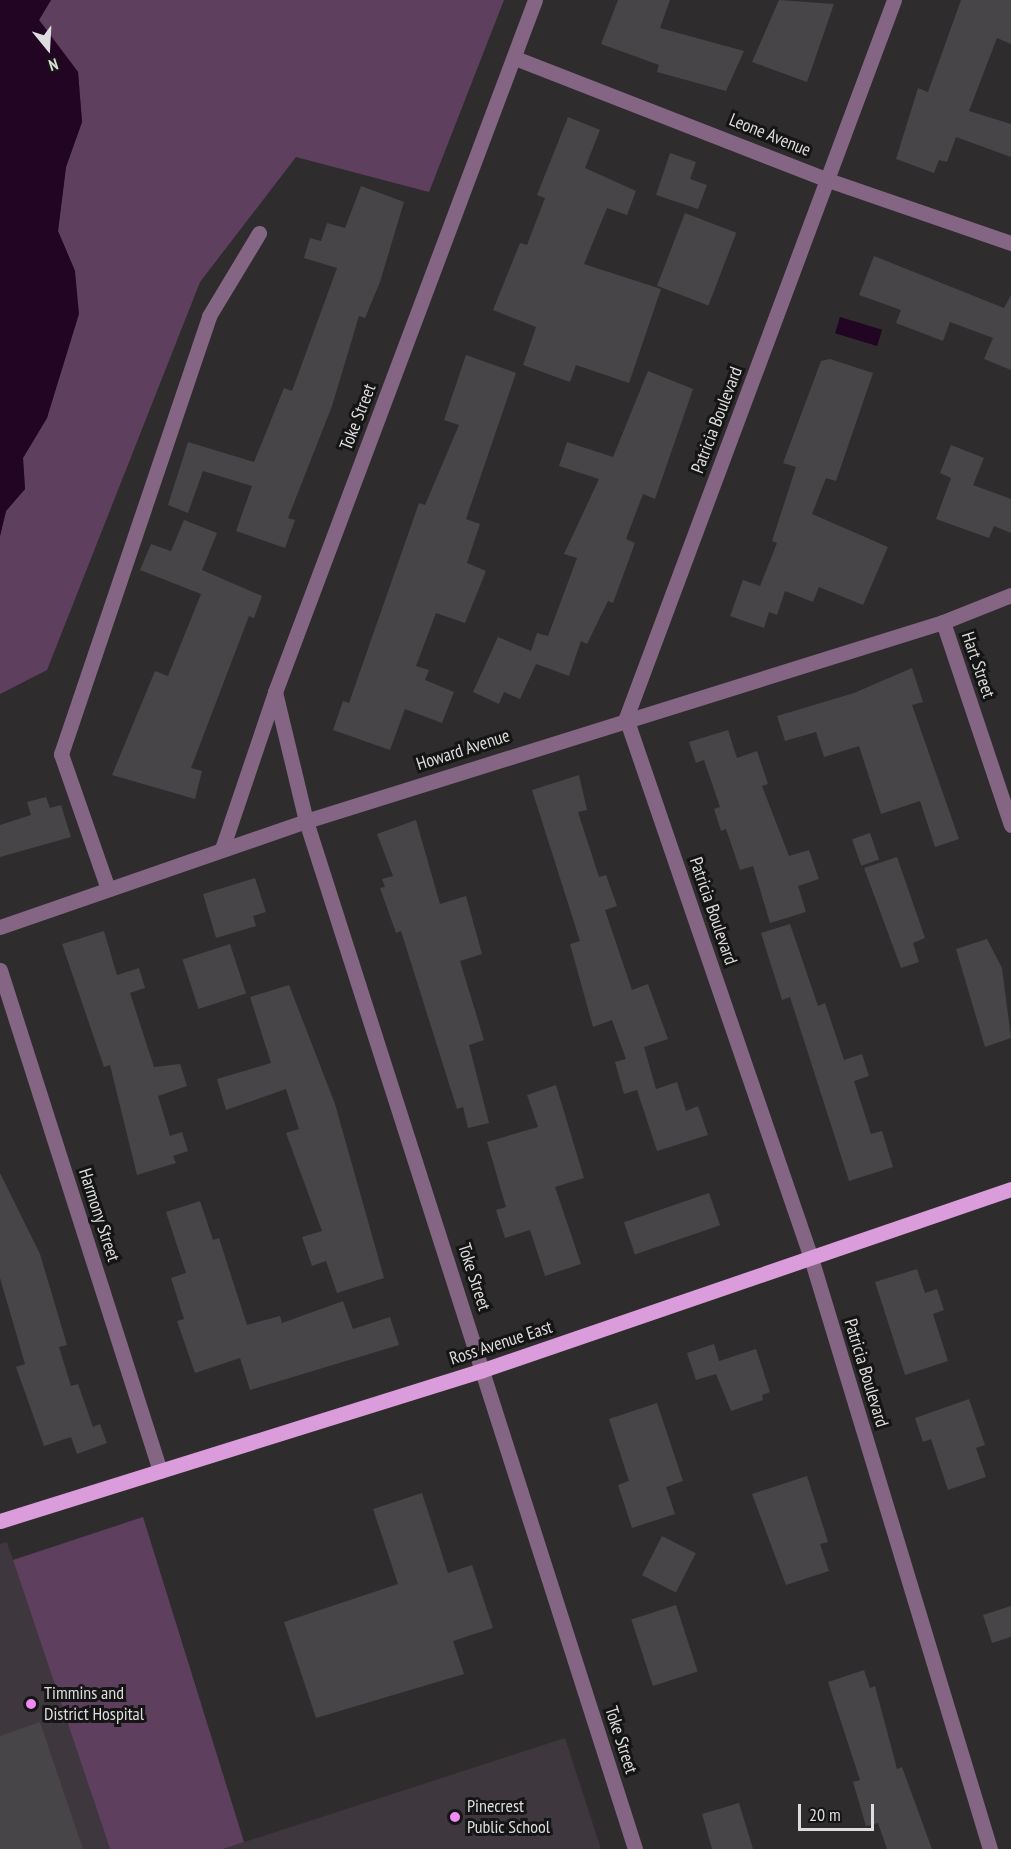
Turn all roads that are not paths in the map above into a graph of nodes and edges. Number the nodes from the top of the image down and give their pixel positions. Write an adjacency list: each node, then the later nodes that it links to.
1 (535, 0): 3 (street, Toke Street)
2 (894, 0): 4 (street, Patricia Boulevard)
3 (515, 58): 4 (street, Leone Avenue); 9 (street, Toke Street)
4 (828, 180): 6 (street, Leone Avenue); 10 (street, Patricia Boulevard)
5 (259, 233): 14 (street)
6 (1011, 243)
7 (1011, 595): 8 (street, Hart Street)
8 (943, 622): 10 (street, Howard Avenue); 12 (street, Hart Street)
9 (275, 692): 11 (street, Toke Street); 13 (street, Toke Street)
10 (626, 718): 11 (street, Howard Avenue); 18 (street, Patricia Boulevard)
11 (306, 821): 13 (street, Howard Avenue); 19 (street, Toke Street)
12 (1011, 825)
13 (222, 849): 14 (street, Howard Avenue)
14 (108, 889): 15 (street, Howard Avenue)
15 (0, 927)
16 (0, 970): 20 (street, Harmony Street)
17 (1011, 1188): 18 (main road, Ross Avenue East)
18 (811, 1258): 19 (main road, Ross Avenue East); 23 (street, Patricia Boulevard)
19 (483, 1370): 20 (main road, Ross Avenue East); 22 (street, Toke Street)
20 (160, 1471): 21 (main road, Ross Avenue East)
21 (0, 1521)
22 (635, 1849)
23 (990, 1849)

